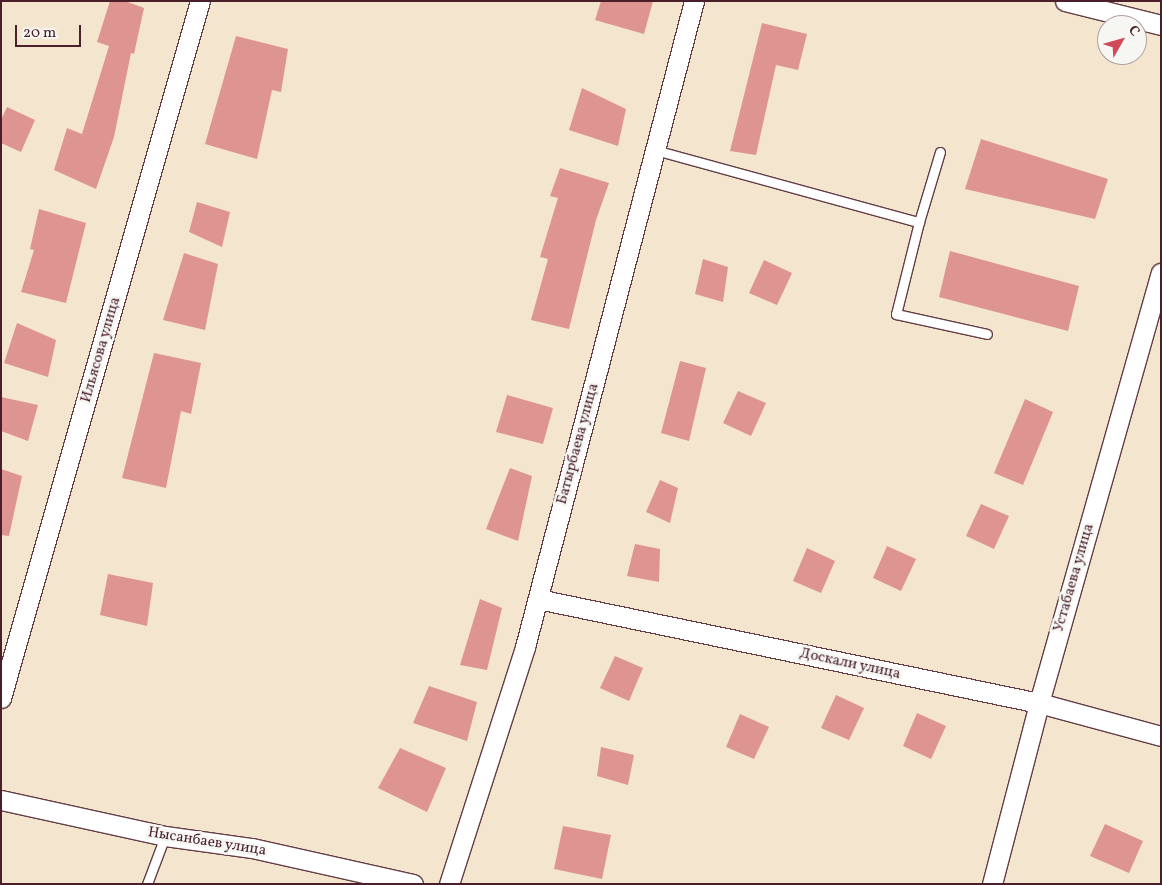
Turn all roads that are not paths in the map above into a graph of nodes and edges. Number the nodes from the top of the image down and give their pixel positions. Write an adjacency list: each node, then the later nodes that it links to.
1 (200, 1): 11 (street, Ильясова улица)
2 (694, 1): 5 (street, Батырбаева улица)
3 (1066, 1): 4 (street)
4 (1161, 25)
5 (655, 150): 7 (lane); 10 (street, Батырбаева улица)
6 (940, 152): 7 (lane)
7 (919, 222): 9 (lane)
8 (1161, 273): 12 (street, Устабаева улица)
9 (986, 334)
10 (538, 598): 12 (street, Доскали улица); 18 (street, Батырбаева улица)
11 (1, 698)
12 (1039, 704): 13 (street, Доскали улица); 19 (street, Устабаева улица)
13 (1161, 736)
14 (1, 800): 15 (street, Нысанбаев улица)
15 (166, 836): 16 (lane); 17 (street, Нысанбаев улица)
16 (147, 884)
17 (413, 884)
18 (449, 884)
19 (992, 884)

